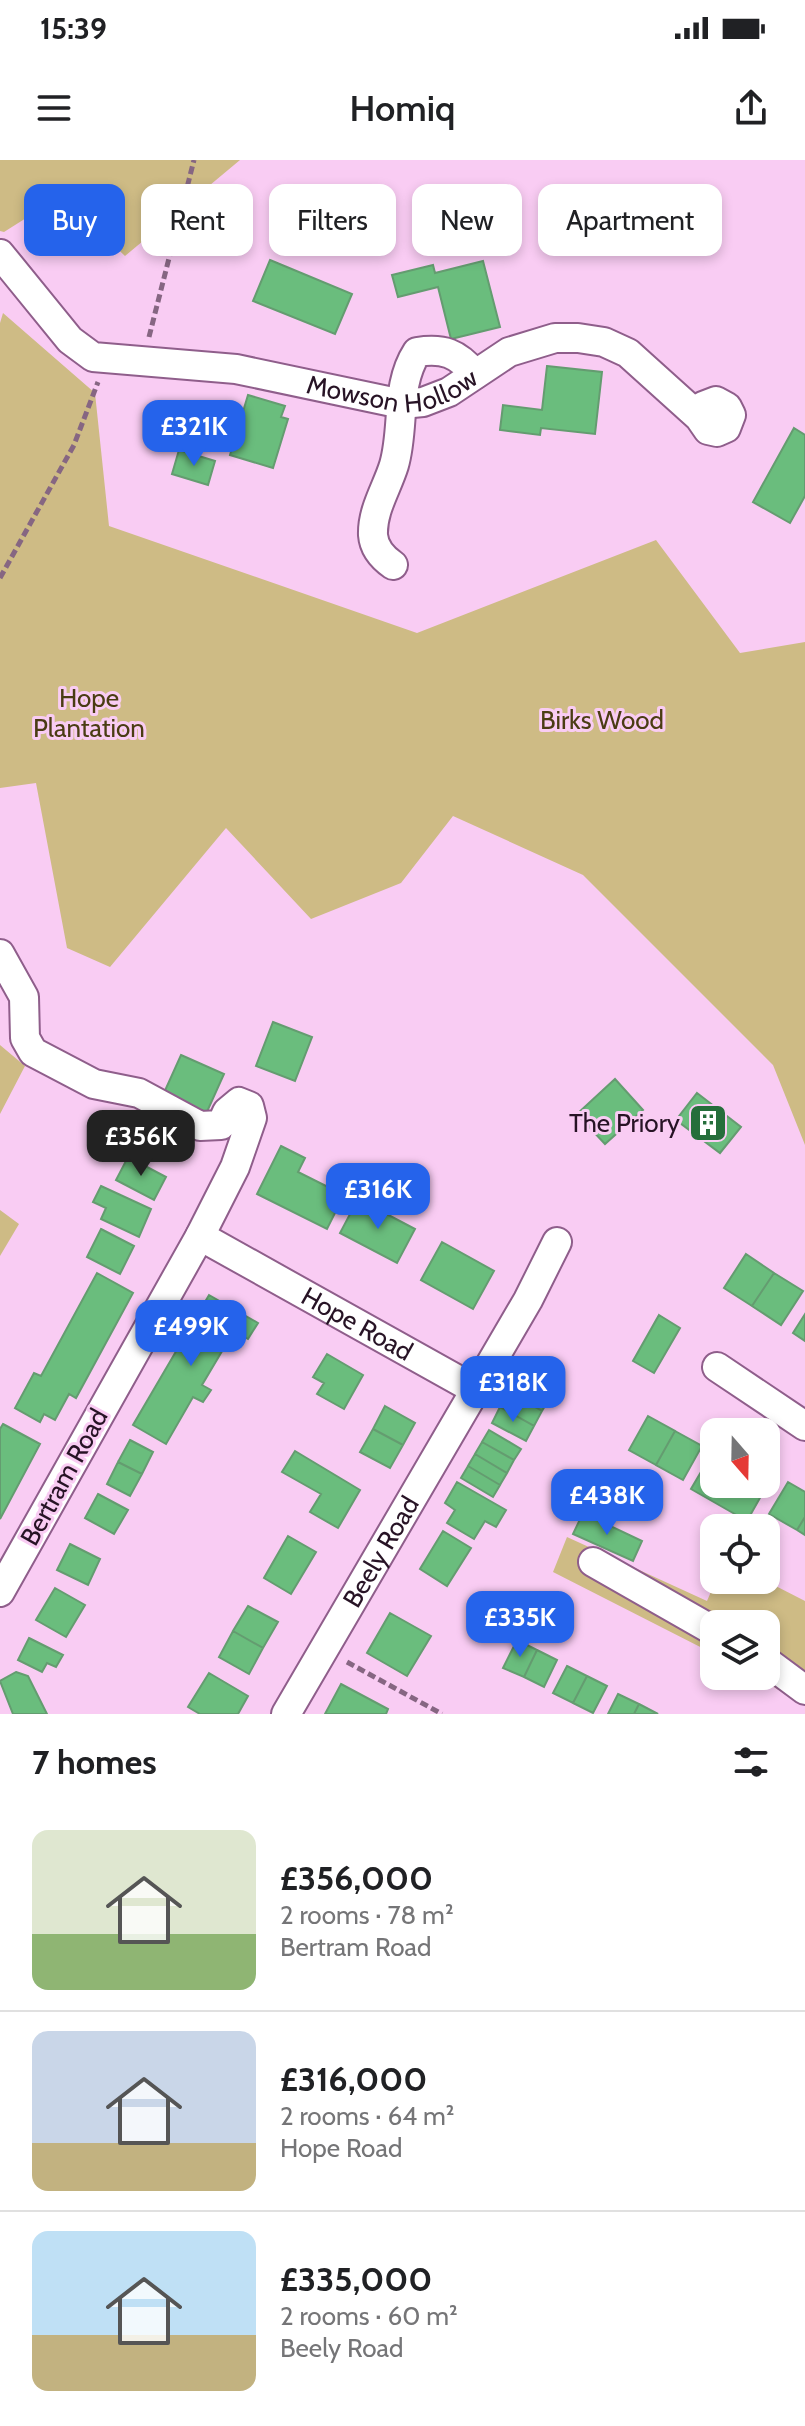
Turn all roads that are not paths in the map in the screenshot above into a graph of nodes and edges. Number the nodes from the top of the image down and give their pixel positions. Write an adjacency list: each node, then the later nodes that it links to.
1 (0, 254): 3 (street, Mowson Hollow)
2 (475, 374): 3 (street, Mowson Hollow); 3 (street); 4 (street, Mowson Hollow)
3 (402, 404): 5 (street)
4 (699, 417)
5 (393, 565)
6 (0, 954): 7 (street, Bertram Road)
7 (200, 1236): 10 (street, Hope Road); 13 (street, Bertram Road)
8 (557, 1242): 10 (street, Beely Road)
9 (717, 1367): 11 (street)
10 (474, 1389): 17 (street, Beely Road)
11 (805, 1426)
12 (593, 1562): 14 (street)
13 (0, 1592)
14 (700, 1623)
15 (780, 1668): 16 (street)
16 (803, 1680)
17 (286, 1714)

